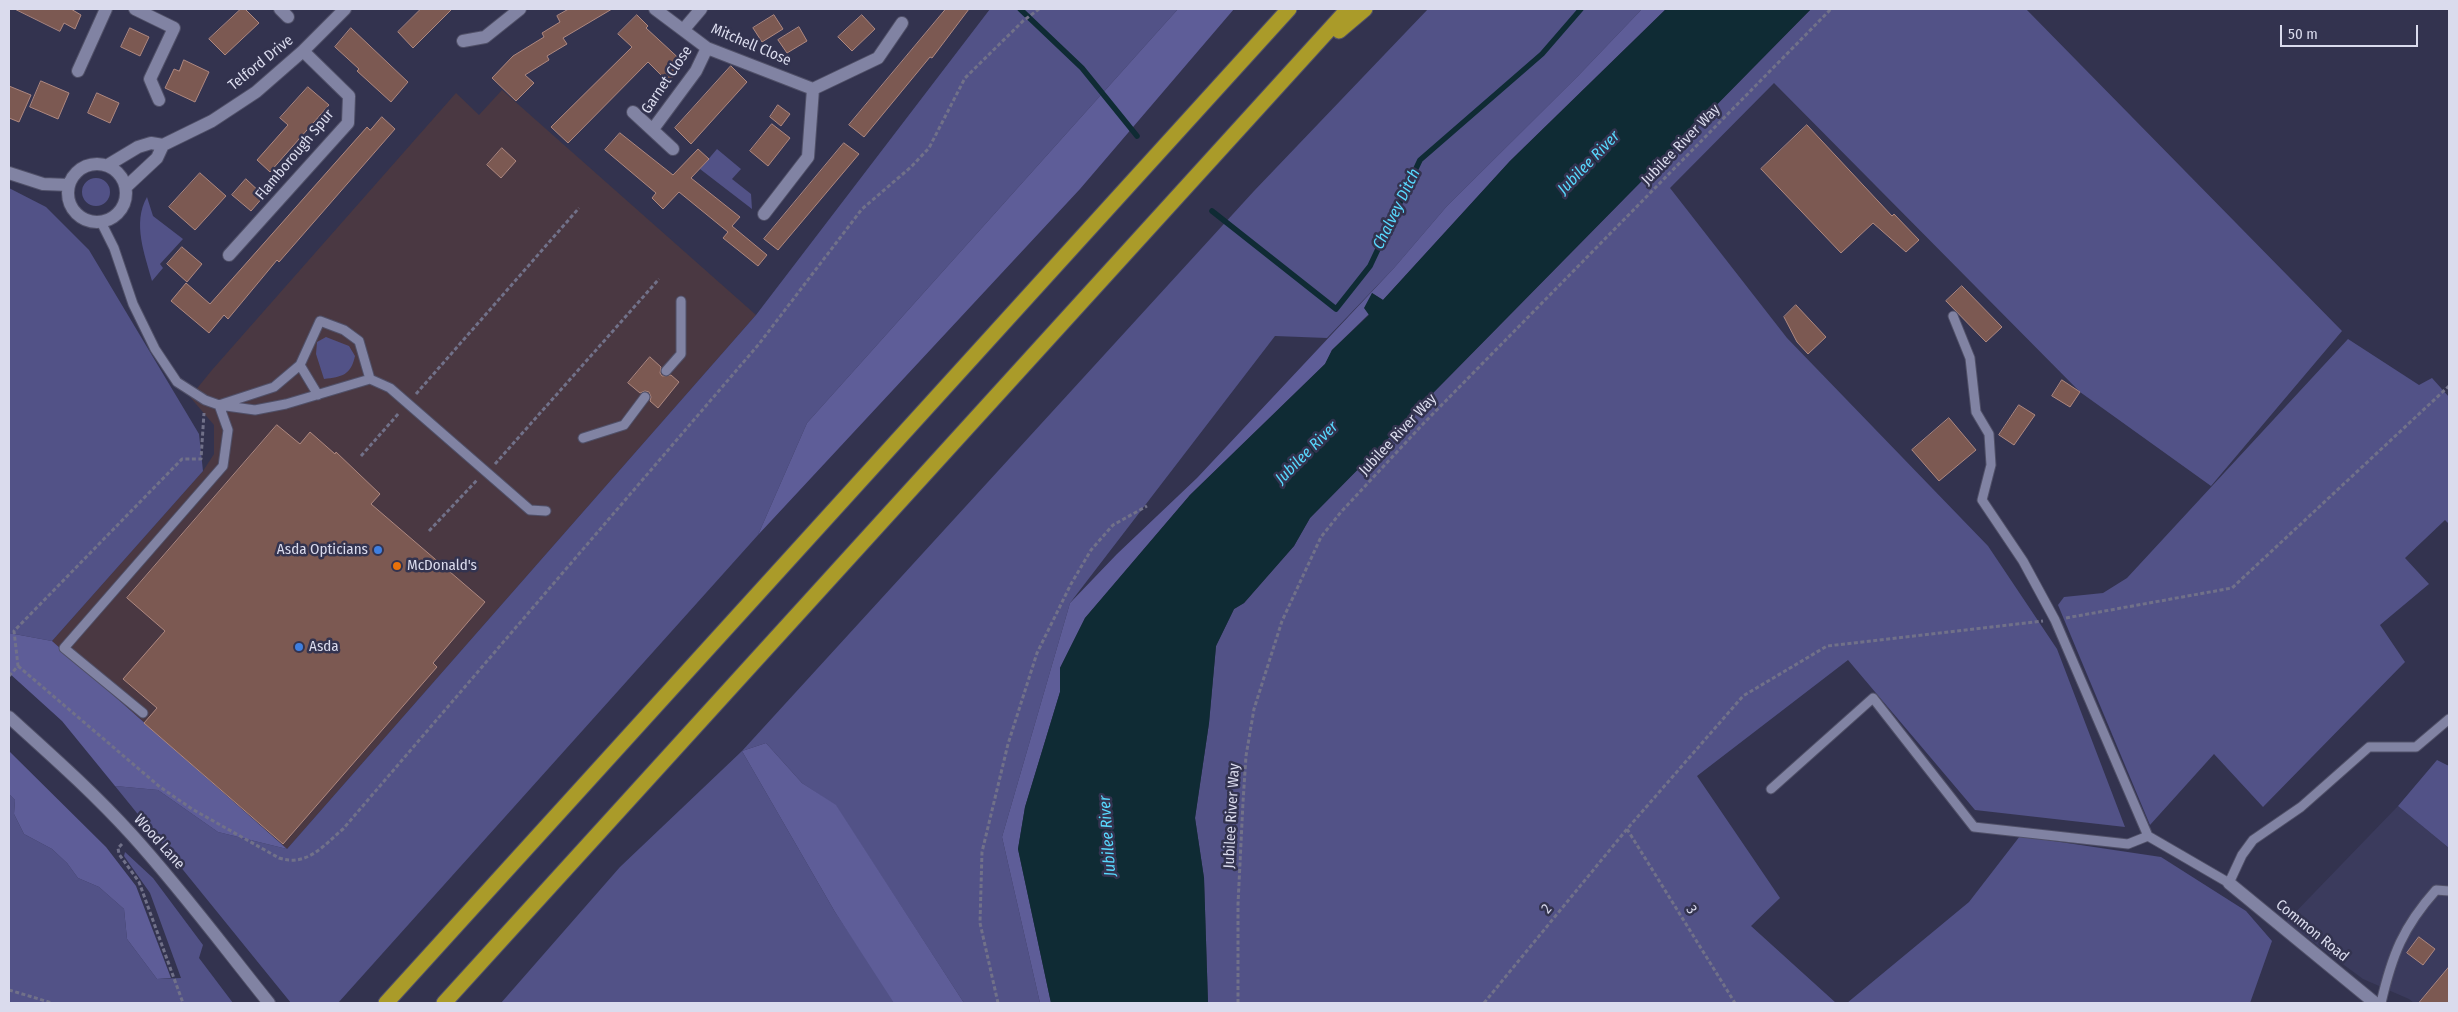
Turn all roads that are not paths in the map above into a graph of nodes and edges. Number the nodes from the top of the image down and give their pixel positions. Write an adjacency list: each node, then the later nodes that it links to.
1 (106, 9): 16 (street)
2 (134, 9): 18 (street)
3 (345, 9): 14 (street, Telford Drive)
4 (520, 9): 12 (street)
5 (655, 9): 11 (street, Mitchell Close)
6 (701, 9): 11 (street)
7 (1289, 9): 48 (highway)
8 (1348, 9): 15 (highway)
9 (1365, 9): 15 (highway)
10 (902, 23): 17 (street)
11 (684, 29): 13 (street, Mitchell Close)
12 (462, 41)
13 (707, 48): 17 (street, Mitchell Close); 20 (street, Garnet Close)
14 (303, 51): 21 (street, Telford Drive); 29 (street, Flamborough Spur)
15 (1299, 65): 49 (highway)
16 (78, 71)
17 (812, 89): 27 (street)
18 (159, 100)
19 (633, 112): 20 (street, Garnet Close)
20 (653, 130): 22 (street, Garnet Close)
21 (163, 145): 23 (street, Telford Drive); 26 (street, Telford Drive)
22 (673, 149)
23 (108, 165): 25 (street); 26 (street)
24 (9, 173): 25 (street)
25 (69, 185): 28 (street)
26 (126, 187): 28 (street)
27 (764, 214)
28 (101, 222): 37 (lane)
29 (229, 255)
30 (681, 301): 33 (lane)
31 (1953, 316): 44 (lane)
32 (300, 365): 34 (lane); 35 (lane); 37 (lane)
33 (666, 371)
34 (370, 379): 35 (lane); 39 (lane)
35 (318, 395): 37 (lane)
36 (645, 397): 38 (lane)
37 (219, 405): 40 (lane)
38 (583, 438)
39 (546, 511)
40 (143, 713)
41 (9, 717): 47 (street, Wood Lane)
42 (2449, 719): 45 (lane)
43 (1771, 790): 44 (lane)
44 (2148, 836): 45 (lane)
45 (2229, 883): 50 (street, Common Road)
46 (2449, 890): 51 (lane)
47 (269, 1003)
48 (386, 1003)
49 (444, 1003)
50 (2376, 1003)
51 (2381, 1003)

